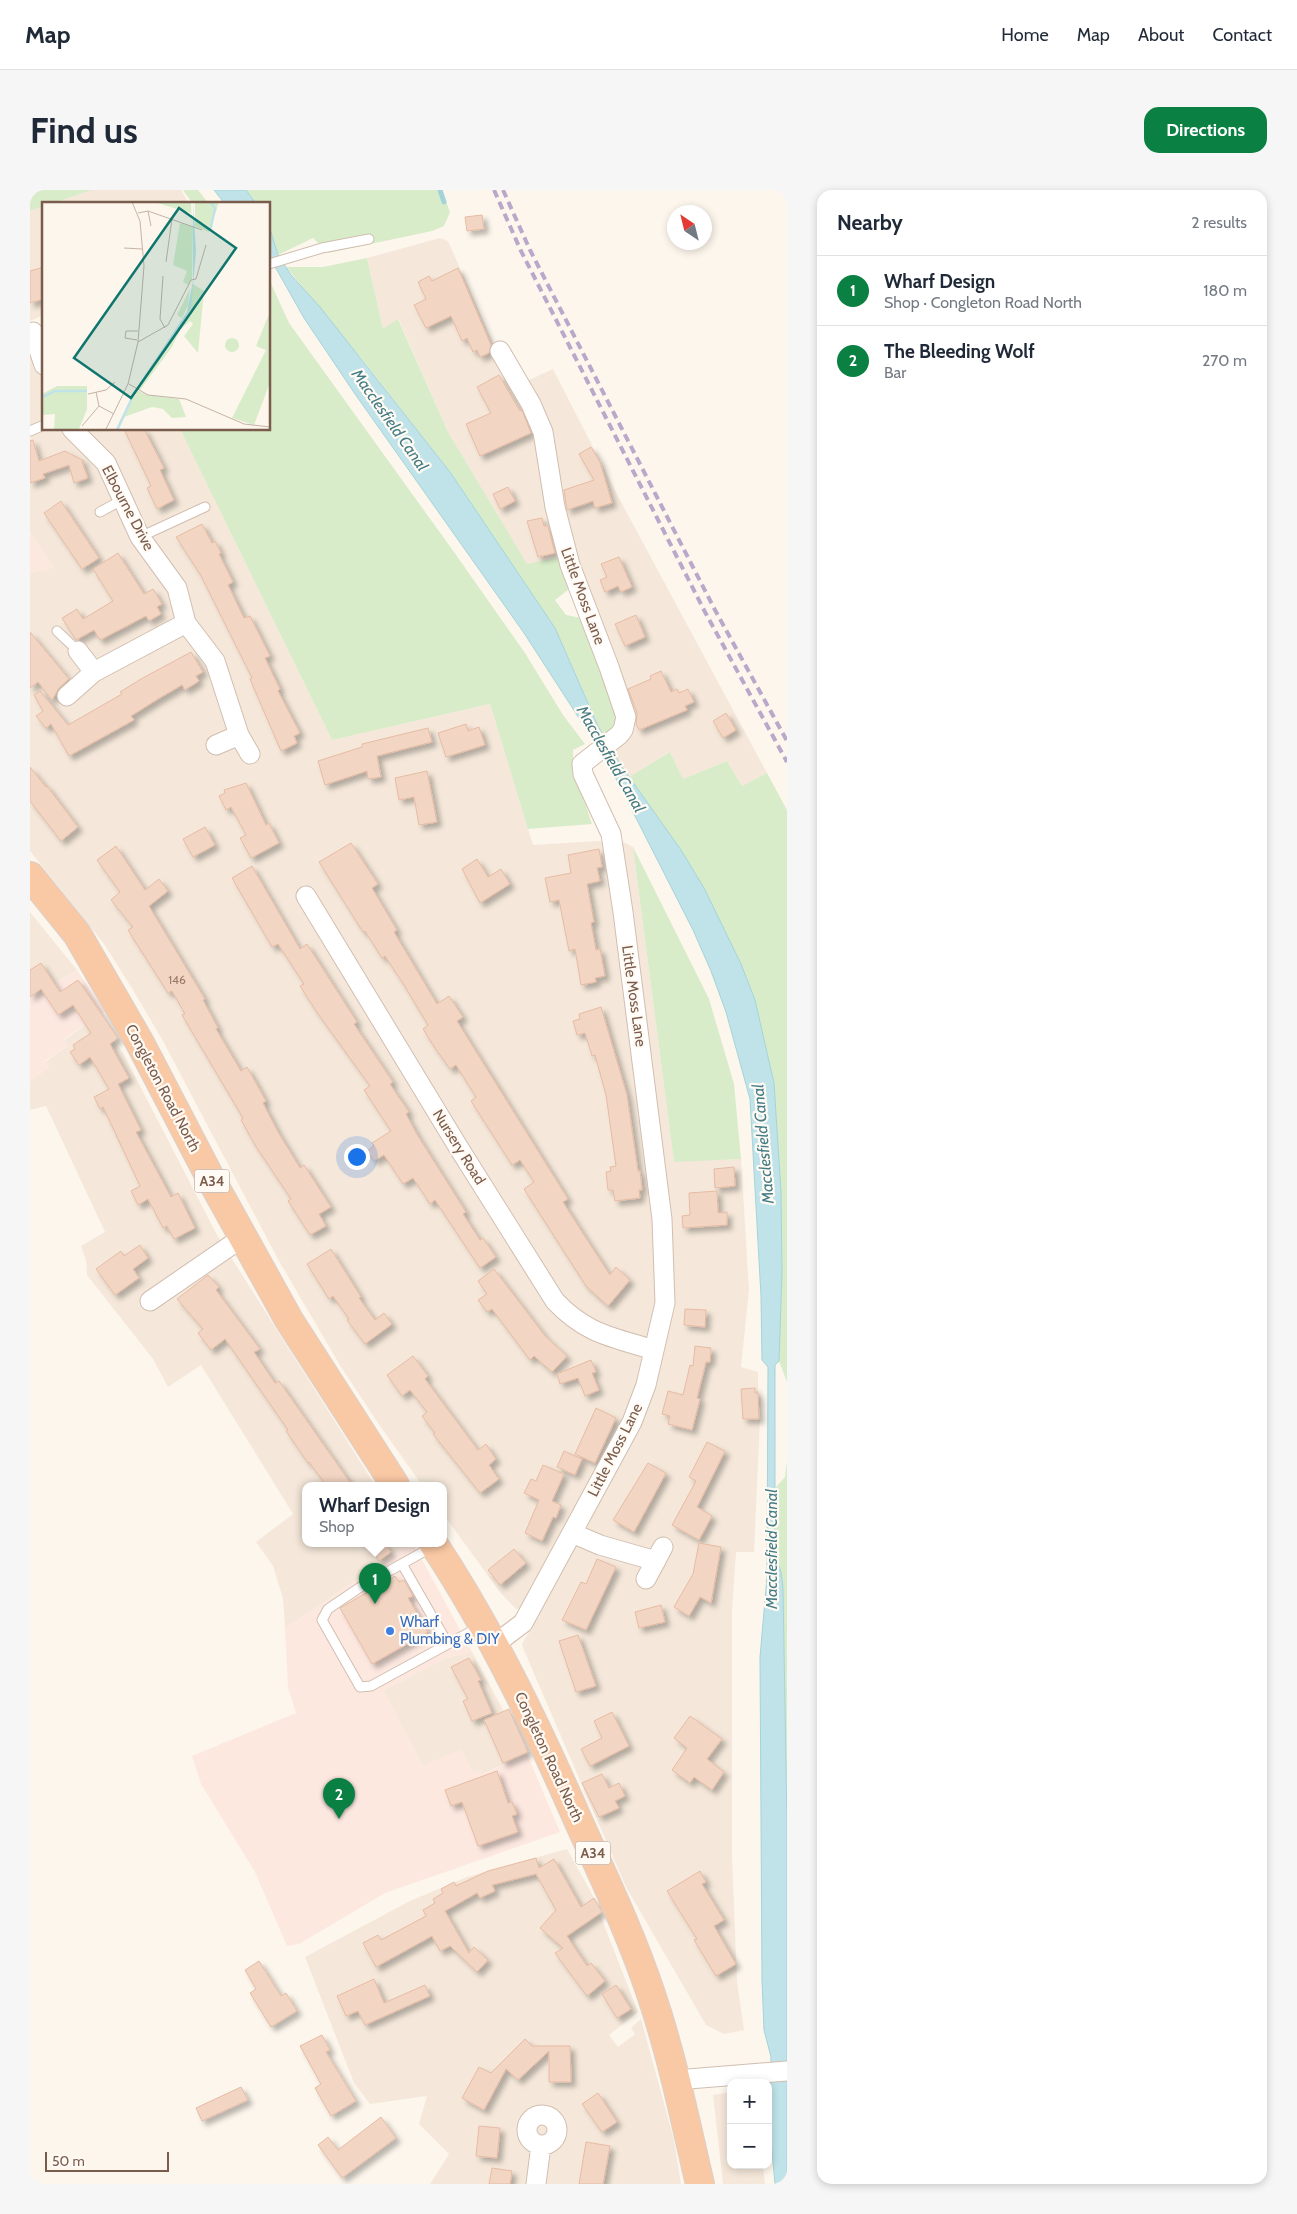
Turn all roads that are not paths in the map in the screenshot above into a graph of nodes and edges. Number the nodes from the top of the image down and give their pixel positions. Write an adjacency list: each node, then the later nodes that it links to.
1 (369, 239): 2 (lane)
2 (270, 264)
3 (36, 330): 5 (street)
4 (500, 351): 25 (street, Little Moss Lane)
5 (42, 356)
6 (42, 426): 8 (lane)
7 (73, 430): 9 (street, Elbourne Drive)
8 (30, 431)
9 (122, 500): 11 (lane); 12 (street, Elbourne Drive)
10 (205, 507): 12 (lane)
11 (100, 512)
12 (140, 537): 13 (street, Elbourne Drive)
13 (186, 623): 16 (street); 18 (street, Elbourne Drive)
14 (57, 631): 15 (lane)
15 (78, 651): 16 (street)
16 (94, 672): 17 (street)
17 (67, 696)
18 (239, 735): 19 (street); 20 (street, Elbourne Drive)
19 (216, 746)
20 (250, 754)
21 (30, 876): 23 (highway, Congleton Road North / A34)
22 (306, 896): 25 (street, Nursery Road)
23 (243, 1237): 24 (street); 26 (highway, Congleton Road North / A34)
24 (150, 1301)
25 (654, 1350): 27 (street, Little Moss Lane)
26 (393, 1482)
27 (572, 1533): 31 (street); 32 (street, Little Moss Lane)
28 (429, 1547): 30 (lane)
29 (436, 1547): 32 (highway, Congleton Road North / A34)
30 (402, 1564): 33 (lane); 33 (lane)
31 (646, 1579)
32 (489, 1634): 33 (lane); 35 (highway, Congleton Road North / A34)
33 (448, 1644)
34 (787, 2072): 35 (street)
35 (676, 2080): 38 (highway, Congleton Road North / A34)
36 (542, 2145): 37 (street)
37 (536, 2184)
38 (700, 2184)

